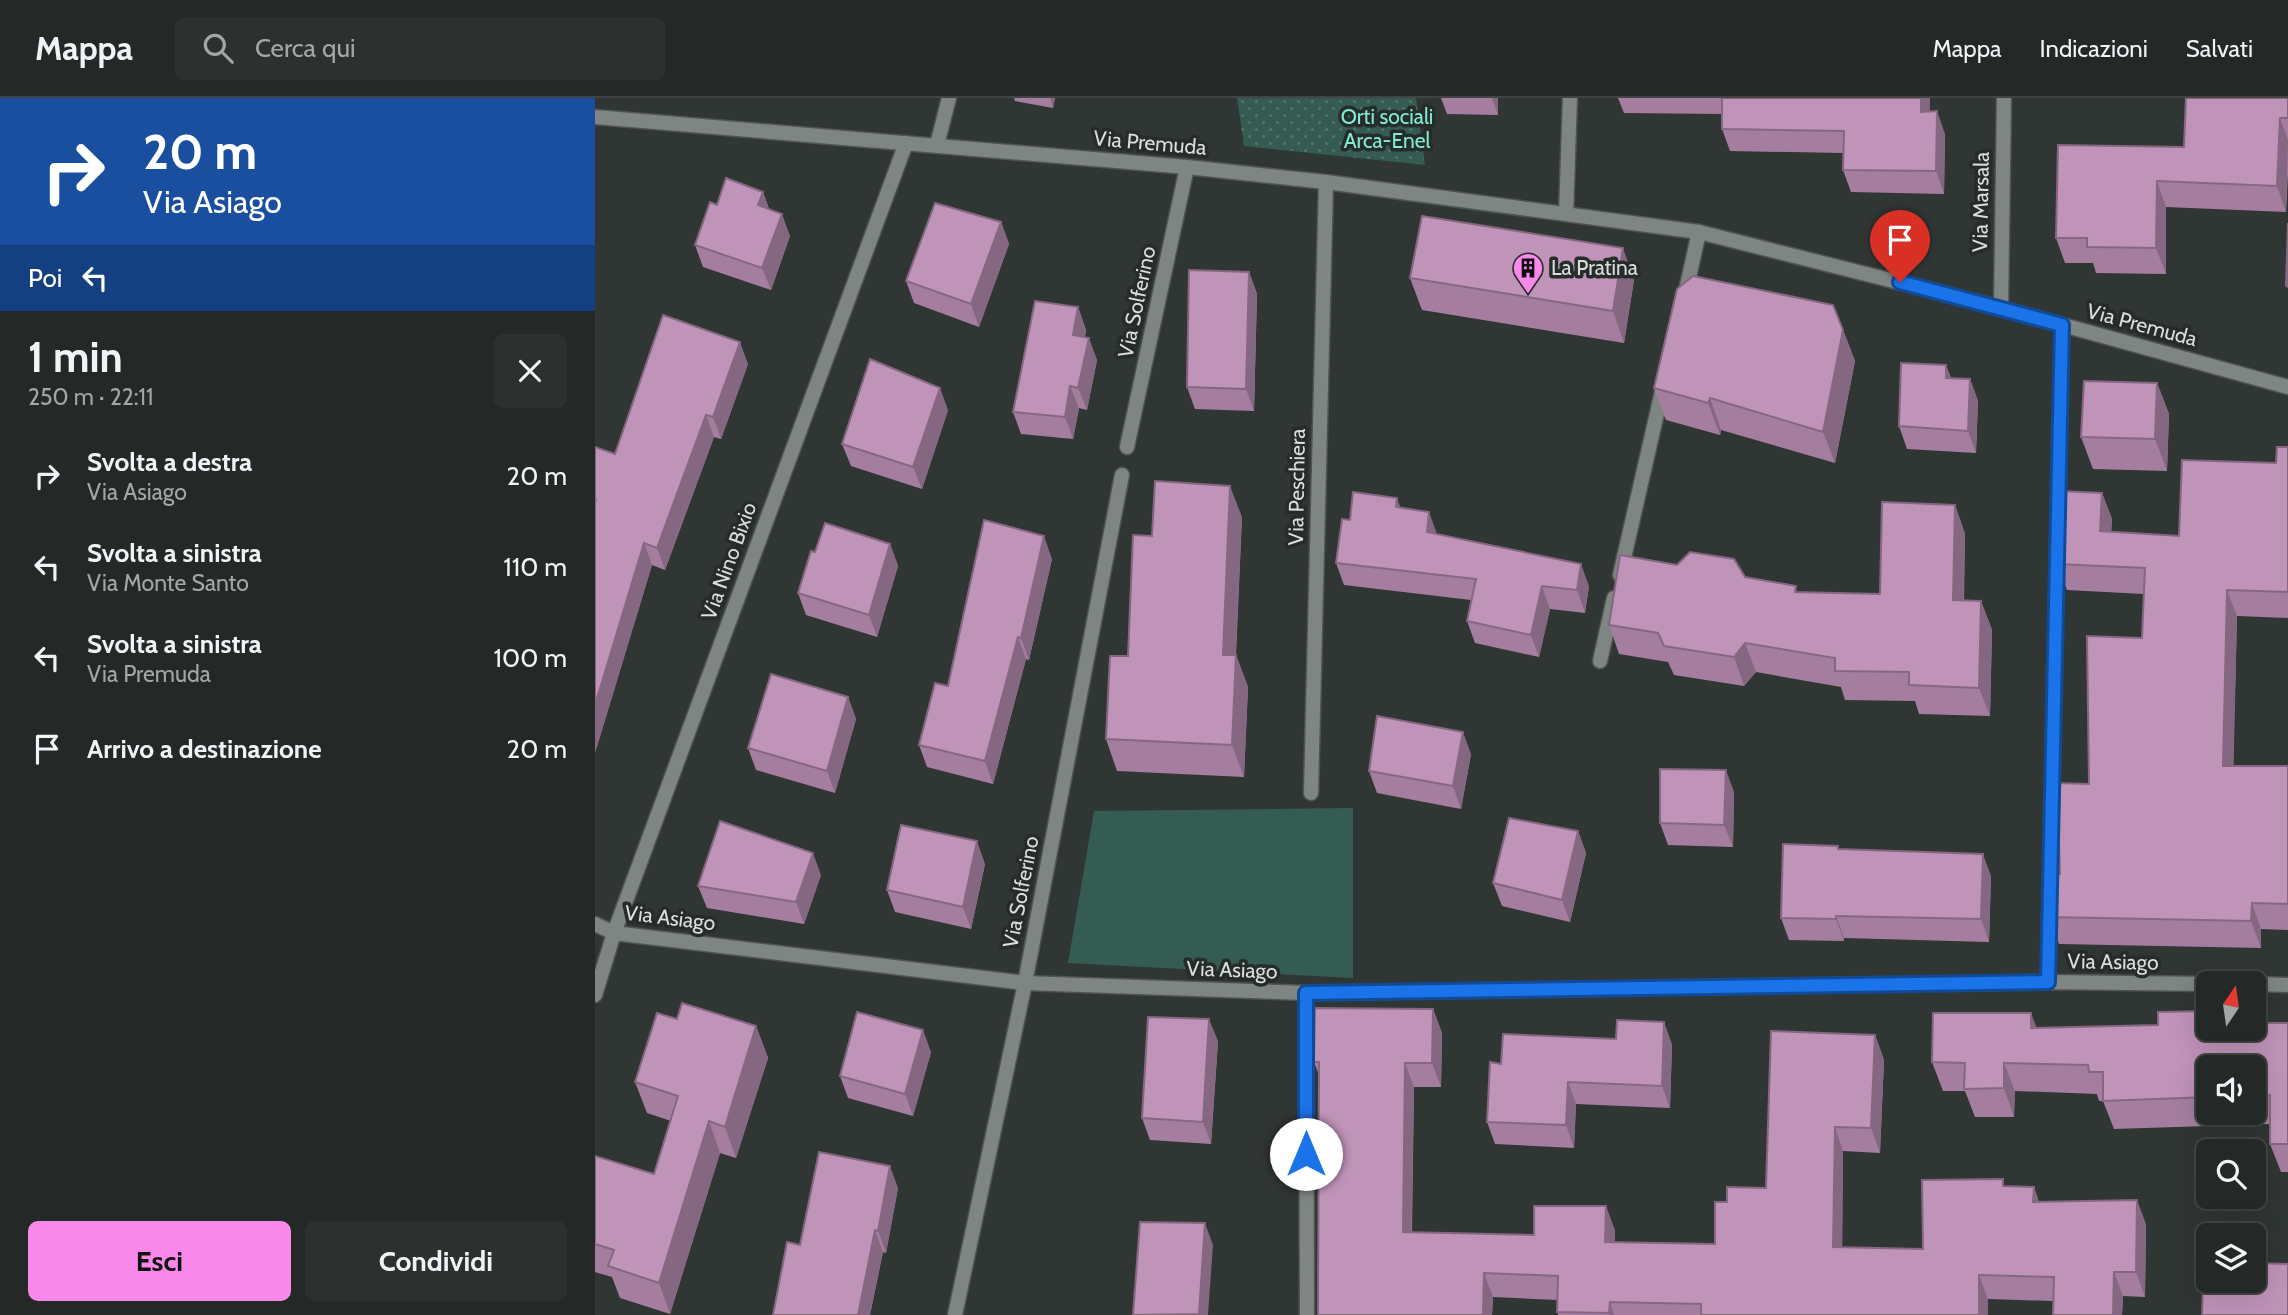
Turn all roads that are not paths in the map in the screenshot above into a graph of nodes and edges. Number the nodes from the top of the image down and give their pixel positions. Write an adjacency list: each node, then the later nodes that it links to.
1 (949, 98): 6 (street)
2 (1570, 98): 9 (street)
3 (2004, 98): 11 (street, Via Marsala)
4 (595, 117): 5 (street, Via Premuda)
5 (906, 142): 6 (street, Via Premuda); 21 (street, Via Nino Bixio)
6 (937, 145): 7 (street, Via Premuda)
7 (1187, 167): 8 (street, Via Premuda); 16 (street, Via Solferino)
8 (1326, 182): 9 (street, Via Premuda); 19 (street, Via Peschiera)
9 (1566, 214): 10 (street, Via Premuda)
10 (1699, 232): 11 (street, Via Premuda); 12 (street)
11 (2000, 307): 13 (street, Via Premuda)
12 (1680, 312)
13 (2062, 325): 15 (street, Via Premuda); 22 (street)
14 (1668, 366): 18 (street)
15 (2288, 387)
16 (1127, 447)
17 (1122, 475): 23 (street, Via Solferino)
18 (1600, 661)
19 (1311, 793)
20 (595, 924): 21 (street, Via Asiago)
21 (614, 933): 23 (street, Via Asiago); 28 (street, Via Nino Bixio)
22 (2048, 982): 24 (street, Via Asiago); 27 (street, Via Asiago)
23 (1025, 983): 27 (street, Via Asiago); 29 (street, Via Solferino)
24 (2196, 984)
25 (2266, 984): 26 (street)
26 (2288, 985)
27 (1306, 993): 30 (street)
28 (595, 995)
29 (955, 1315)
30 (1307, 1315)

